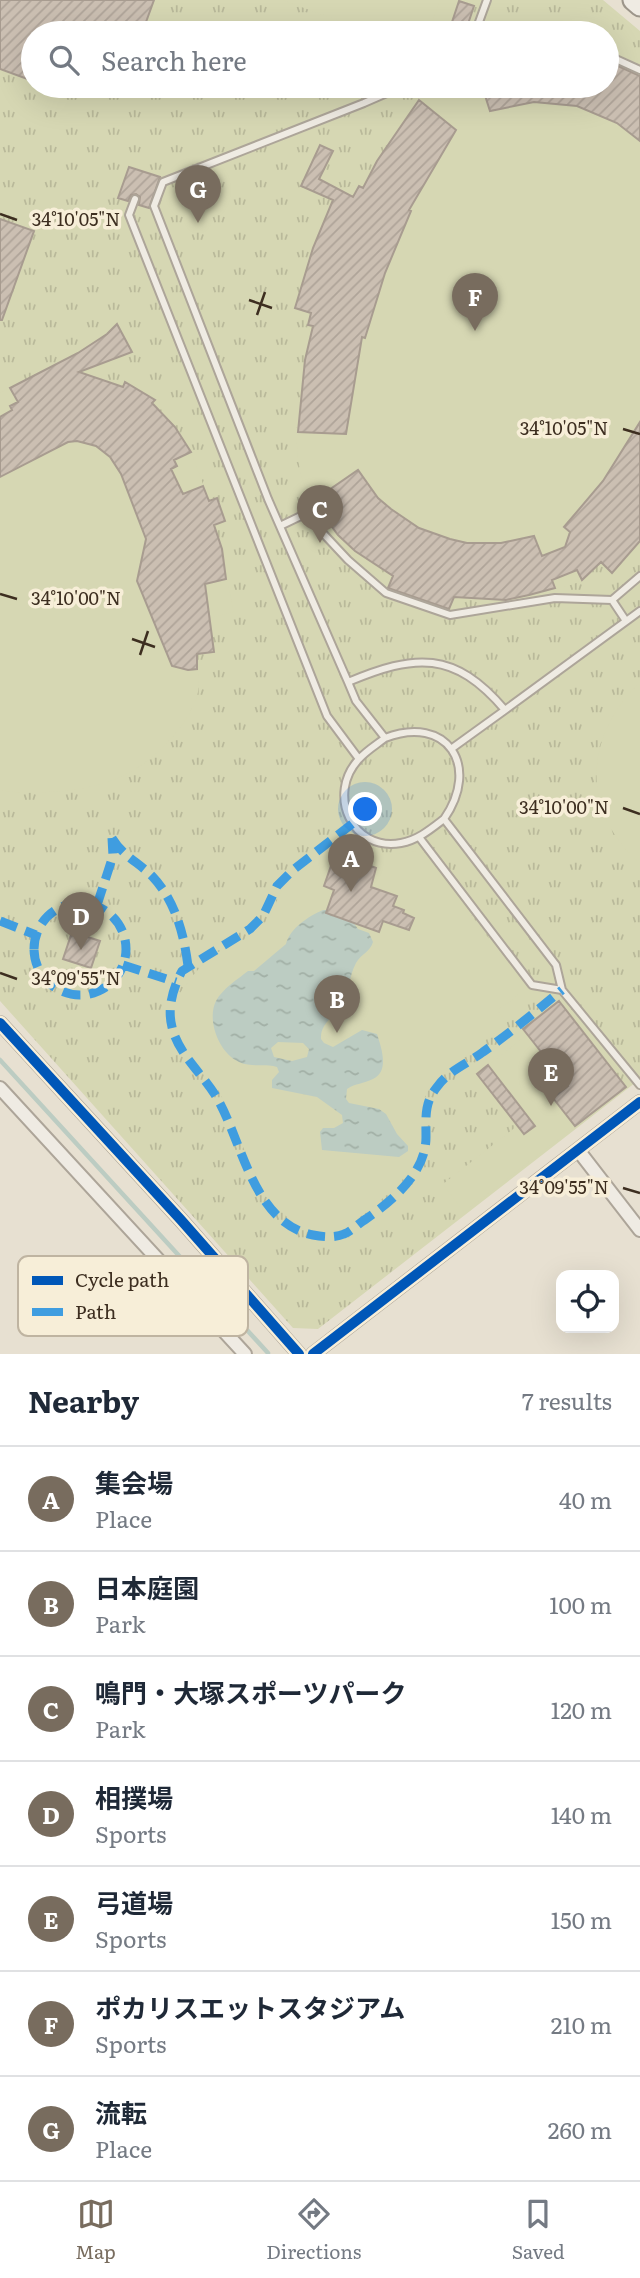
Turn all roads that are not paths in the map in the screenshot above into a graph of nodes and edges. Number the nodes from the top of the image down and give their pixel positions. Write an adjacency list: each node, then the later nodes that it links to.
1 (487, 0): 4 (lane)
2 (633, 0): 3 (main road)
3 (640, 6)
4 (479, 21)
5 (619, 60): 6 (lane)
6 (640, 70)
7 (375, 98): 9 (lane)
8 (135, 199): 18 (lane)
9 (280, 526): 11 (lane); 14 (lane)
10 (640, 576): 11 (lane)
11 (612, 600): 13 (lane)
12 (640, 611): 13 (lane)
13 (626, 621): 15 (lane)
14 (348, 681): 15 (lane); 16 (lane)
15 (505, 710): 17 (lane)
16 (384, 738): 17 (lane); 18 (lane)
17 (451, 749): 19 (lane)
18 (359, 759): 20 (lane)
19 (444, 819): 20 (lane); 21 (lane)
20 (419, 837): 21 (lane)
21 (562, 990): 23 (lane)
22 (0, 1023): 29 (street)
23 (640, 1085)
24 (0, 1088): 28 (street)
25 (640, 1102): 26 (street)
26 (579, 1150): 27 (street); 34 (street)
27 (640, 1230)
28 (155, 1256)
29 (213, 1256)
30 (248, 1296): 33 (street)
31 (228, 1336): 32 (street)
32 (245, 1354)
33 (299, 1354)
34 (313, 1354)

